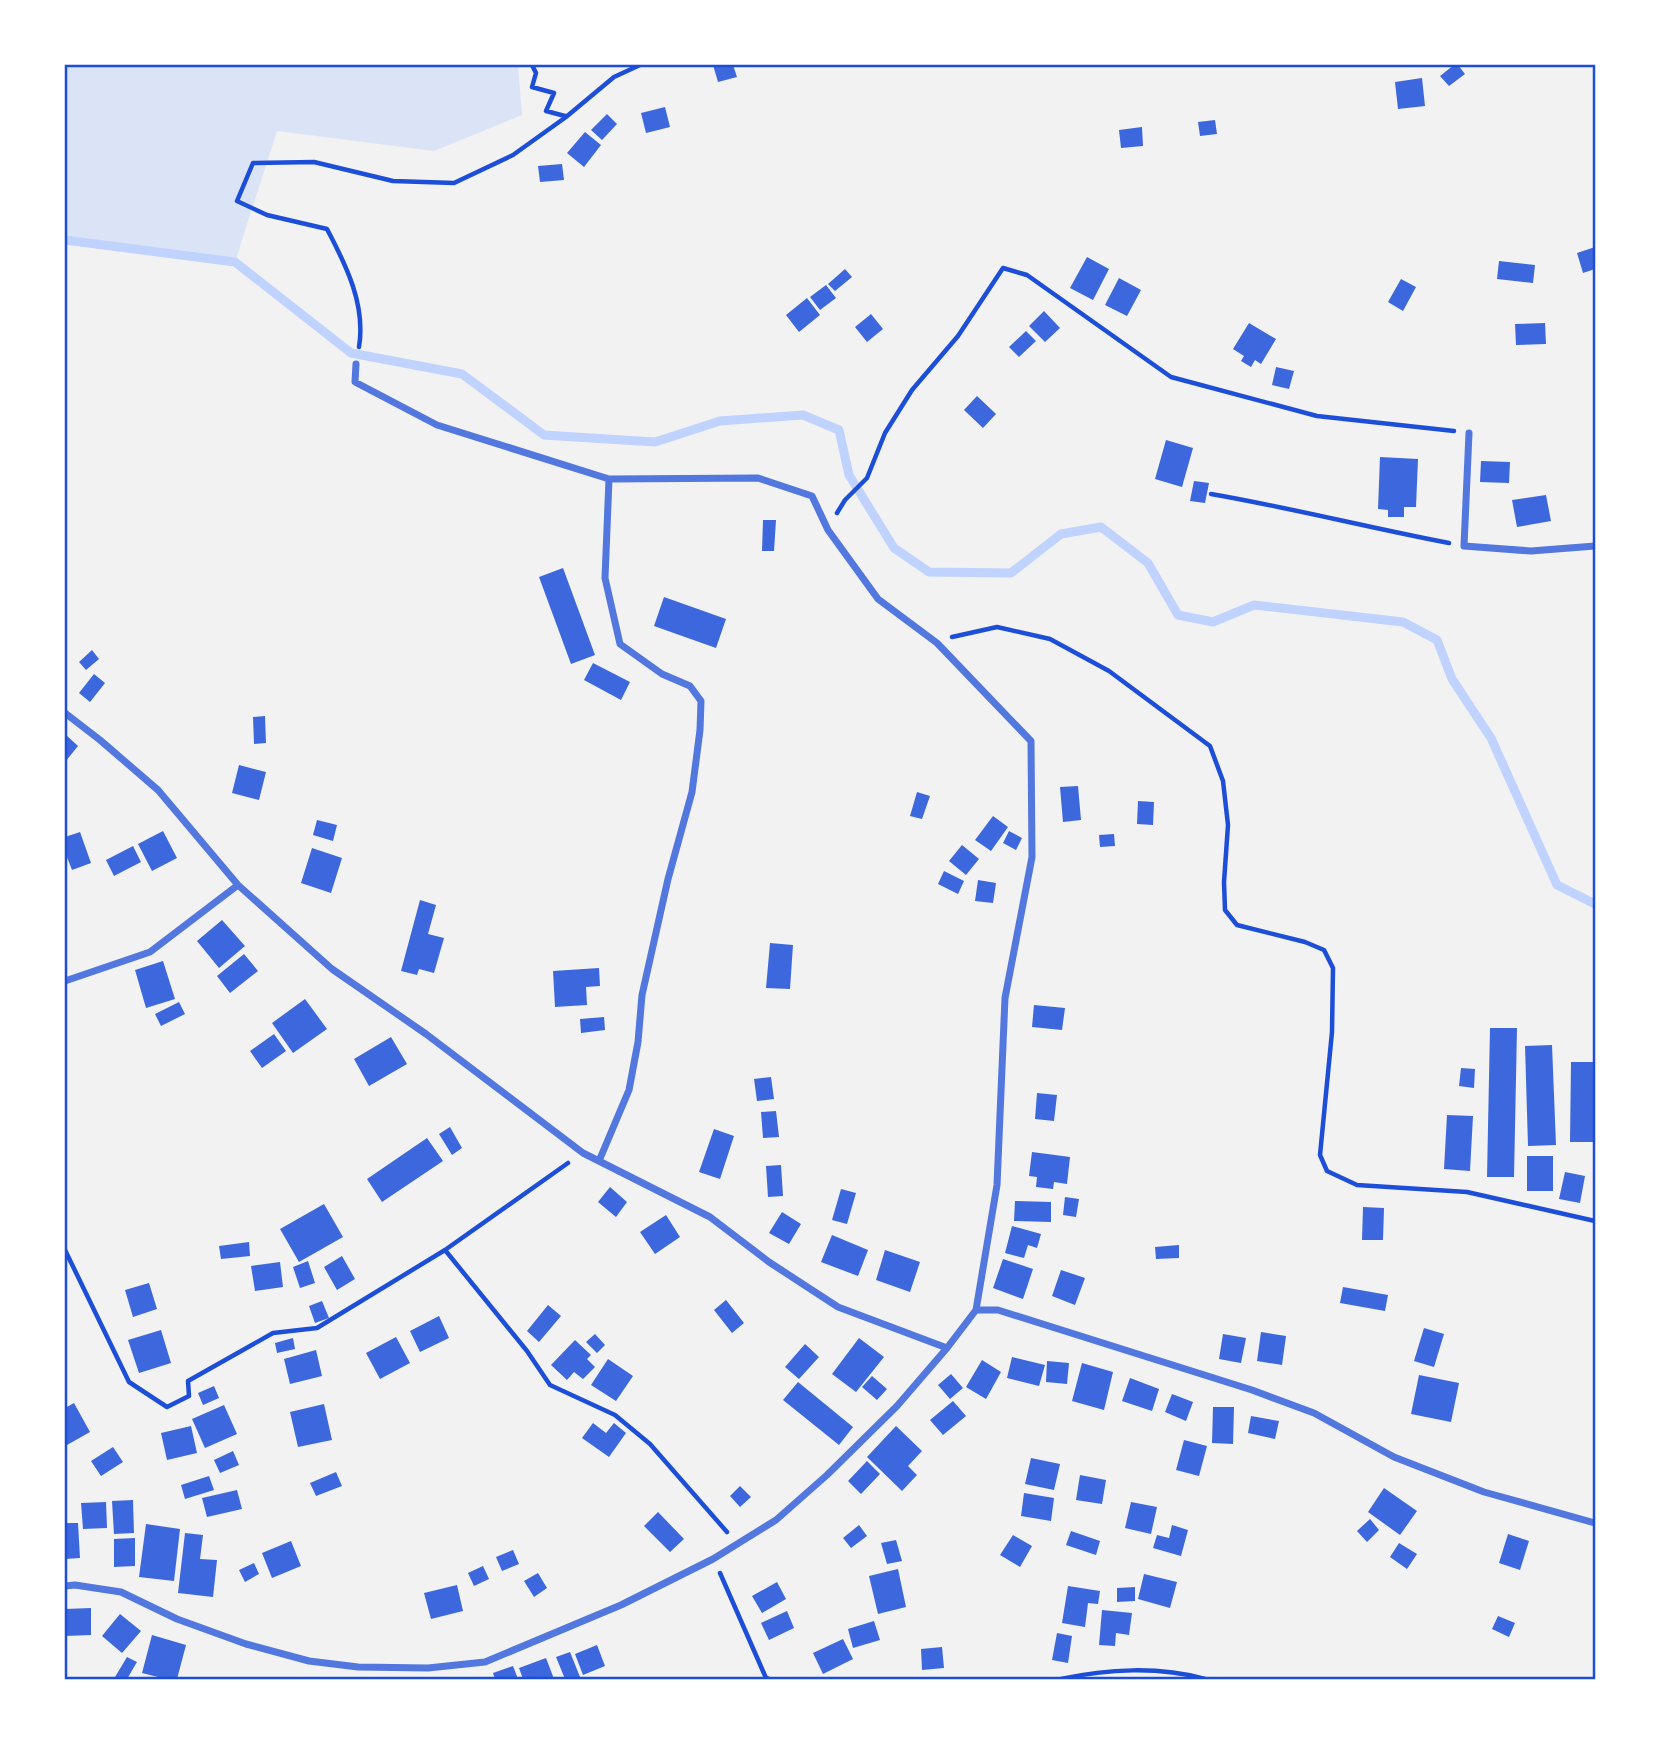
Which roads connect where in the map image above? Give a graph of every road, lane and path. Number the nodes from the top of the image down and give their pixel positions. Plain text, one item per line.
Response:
1 (533, 65) edge
2 (640, 65) edge
3 (566, 117) junction
4 (361, 338) dead end
5 (356, 364) dead end
6 (1469, 433) joint
7 (609, 479) junction
8 (1211, 494) dead end
9 (845, 500) dead end
10 (1464, 546) junction
11 (1595, 546) edge
12 (937, 643) junction
13 (65, 713) edge
14 (238, 885) junction
15 (65, 981) edge
16 (583, 1153) junction
17 (600, 1161) junction
18 (1595, 1221) edge
19 (65, 1250) edge
20 (445, 1250) junction
21 (976, 1310) junction
22 (947, 1348) junction
23 (1595, 1523) edge
24 (739, 1546) junction
25 (713, 1559) junction
26 (65, 1586) edge
27 (769, 1679) edge
28 (1061, 1679) edge
29 (1205, 1679) edge

1 - 3 path
2 - 3 path
3 - 4 path
5 - 7 street
6 - 9 path
6 - 10 street
7 - 12 street
7 - 17 street
8 - 10 path
10 - 11 street
12 - 18 path
12 - 21 street
13 - 14 street
14 - 15 street
14 - 16 street
16 - 17 street
16 - 20 path
17 - 22 street
19 - 20 path
20 - 24 path
21 - 22 street
21 - 23 street
22 - 24 street
24 - 25 street
25 - 26 street
25 - 27 path
28 - 29 path

